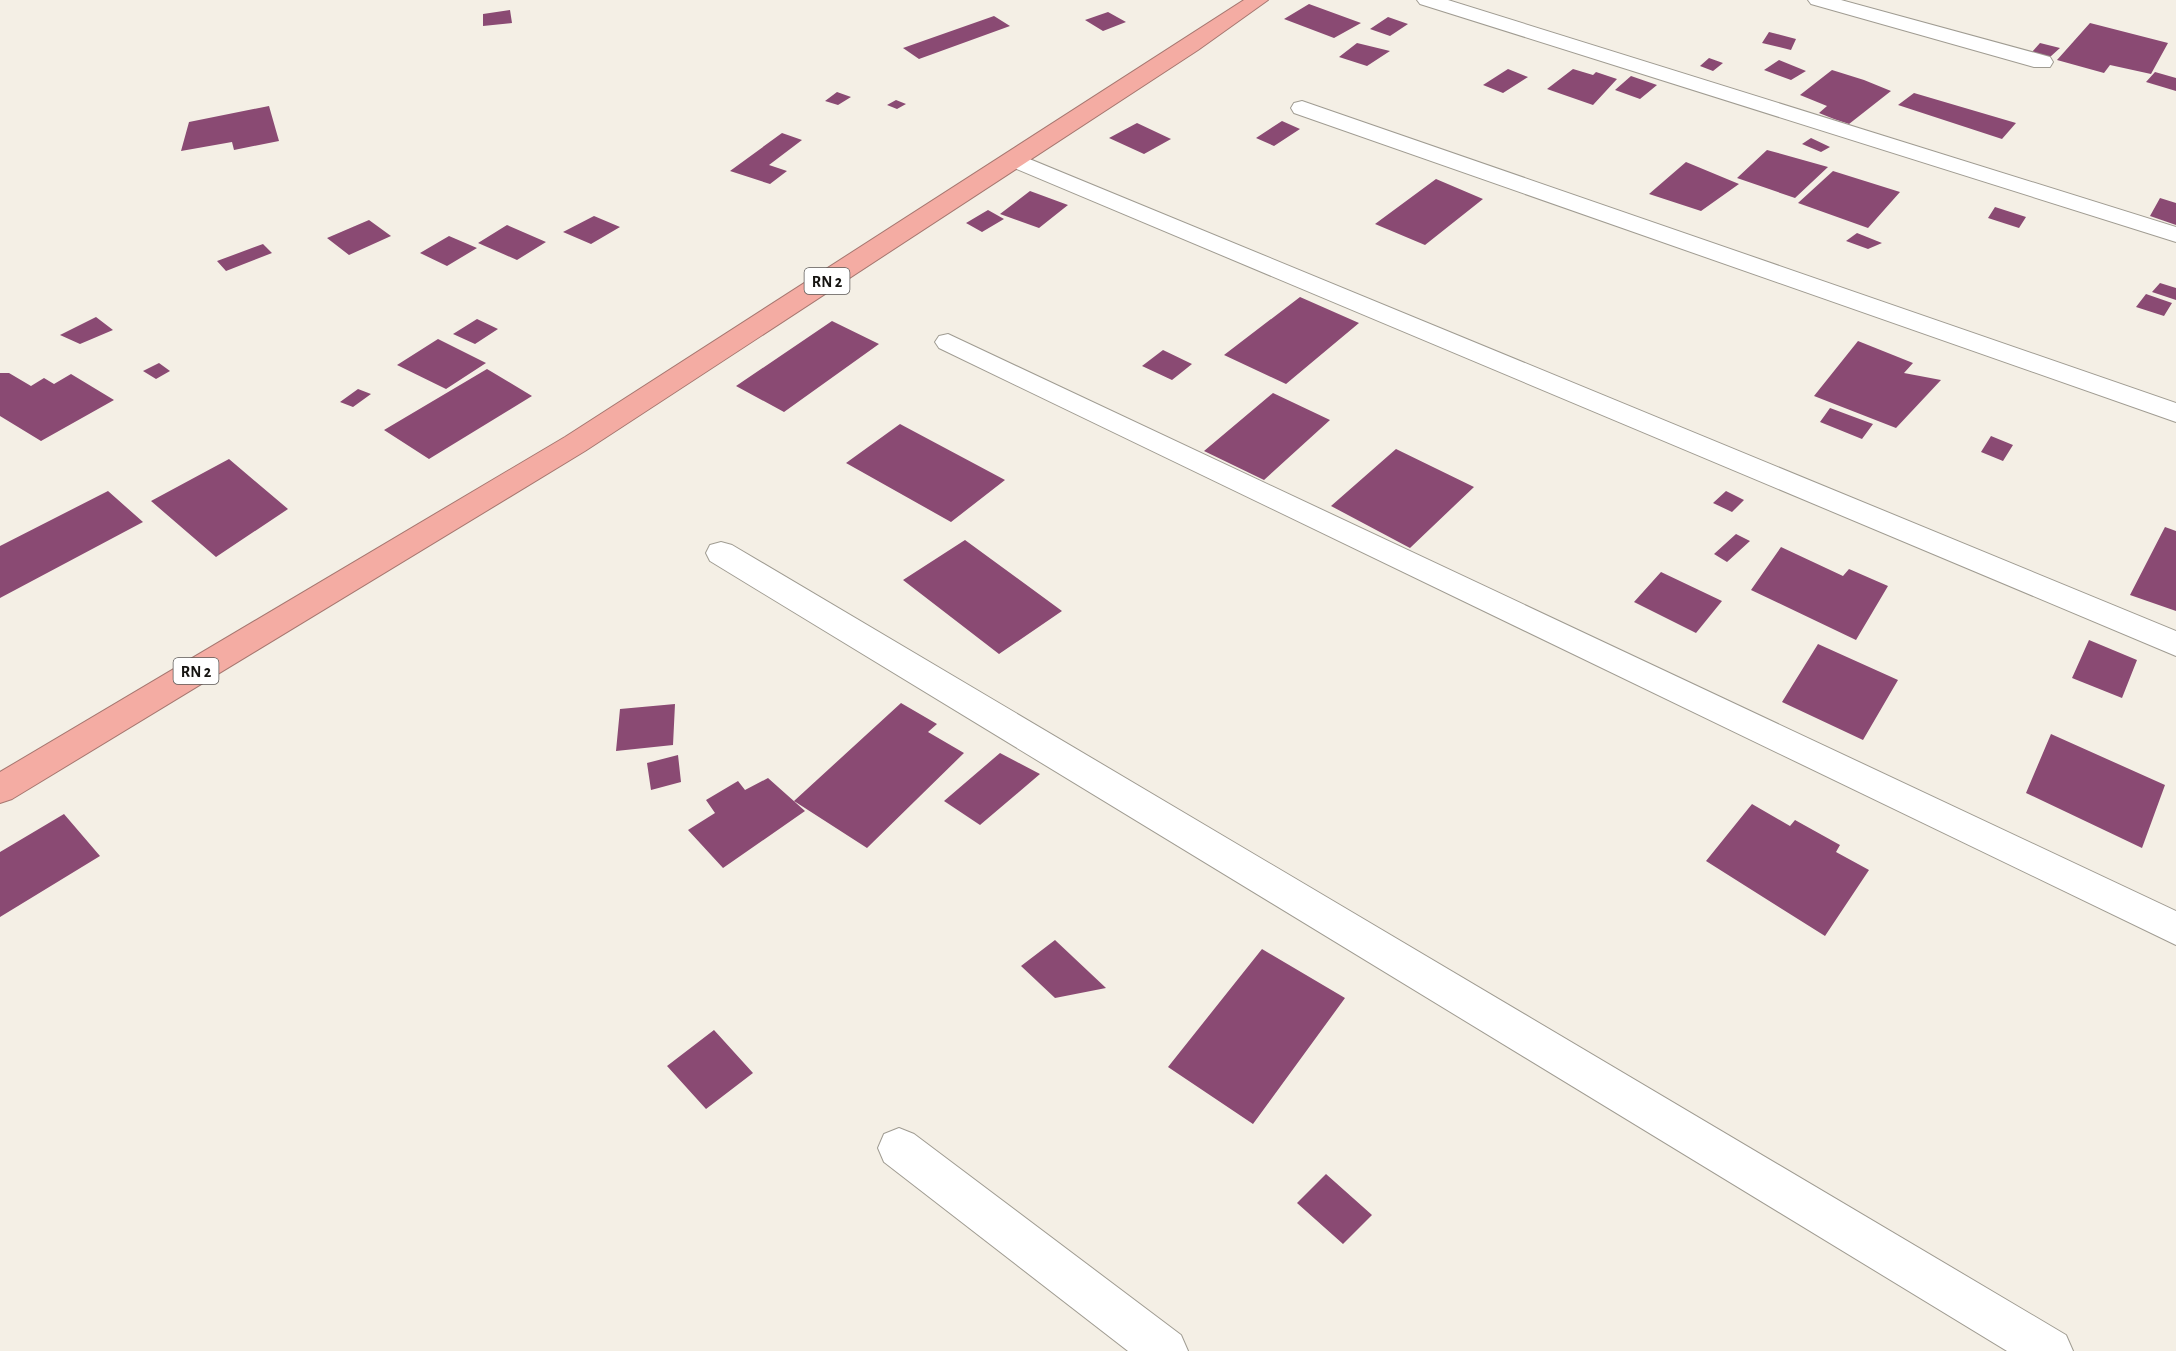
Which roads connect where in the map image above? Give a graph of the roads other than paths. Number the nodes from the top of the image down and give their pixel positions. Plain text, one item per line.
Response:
1 (1258, 0) edge
2 (1428, 0) edge
3 (1818, 0) edge
4 (2042, 62) dead end
5 (1302, 108) dead end
6 (1015, 160) junction
7 (2176, 236) edge
8 (948, 342) dead end
9 (2176, 413) edge
10 (721, 553) dead end
11 (2176, 644) edge
12 (0, 789) edge
13 (2176, 929) edge
14 (899, 1148) dead end
15 (1165, 1351) edge
16 (2050, 1351) edge

1 - 6 highway, RN 2
2 - 7 street
3 - 4 street
5 - 9 street
6 - 11 street
6 - 12 highway, RN 2
8 - 13 street
10 - 16 street
14 - 15 street

